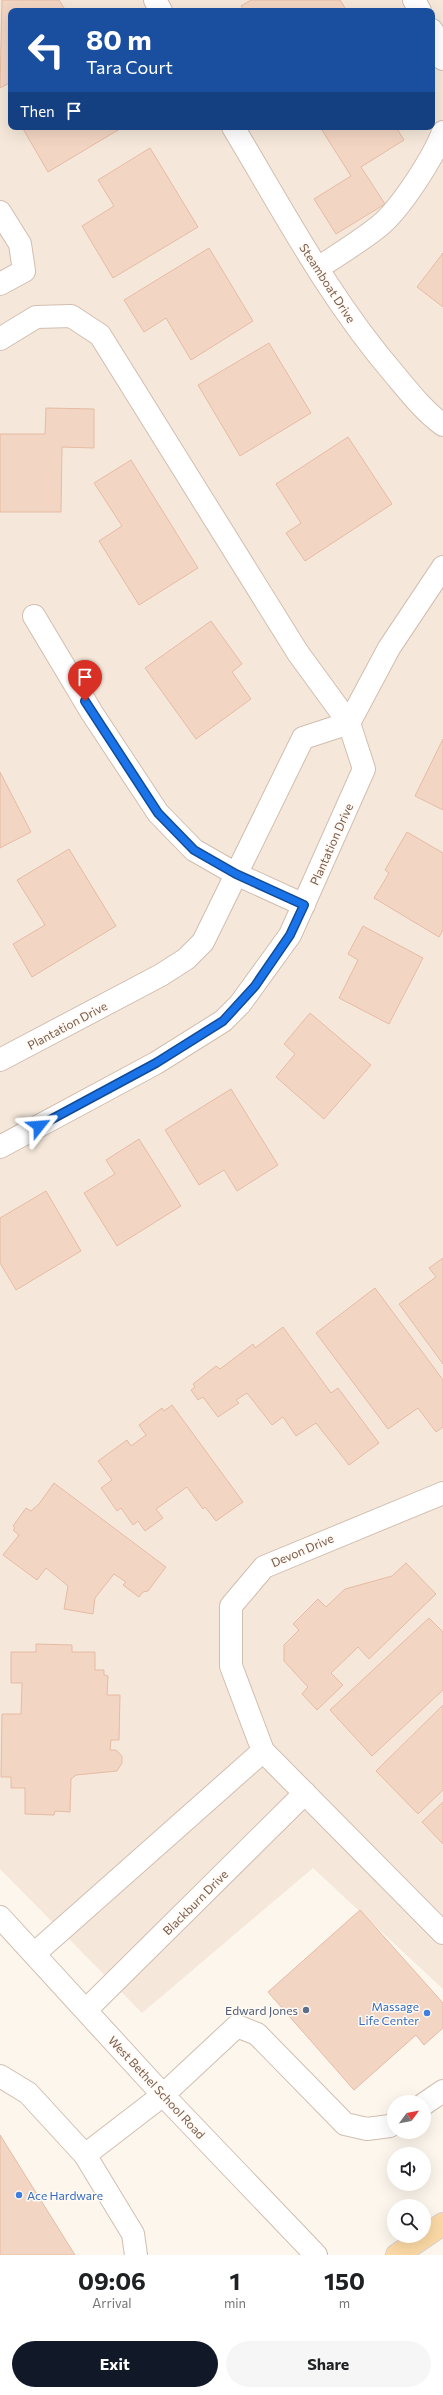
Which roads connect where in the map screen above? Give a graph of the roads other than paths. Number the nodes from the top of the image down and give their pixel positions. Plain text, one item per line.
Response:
1 (435, 38) edge
2 (443, 59) edge
3 (235, 130) edge
4 (443, 132) edge
5 (0, 212) edge
6 (318, 268) junction
7 (0, 284) edge
8 (0, 339) edge
9 (443, 425) edge
10 (443, 567) edge
11 (34, 616) dead end
12 (349, 723) junction
13 (236, 874) junction
14 (304, 905) junction
15 (0, 1060) edge
16 (0, 1147) edge
17 (443, 1493) edge
18 (263, 1751) junction
19 (304, 1793) junction
20 (4, 1930) edge
21 (443, 1933) edge
22 (34, 1954) junction
23 (86, 2010) junction
24 (0, 2076) edge
25 (443, 2091) edge
26 (163, 2095) junction
27 (431, 2099) edge
28 (387, 2126) edge
29 (85, 2155) junction
30 (443, 2224) edge
31 (136, 2255) edge
32 (316, 2255) edge
33 (398, 2255) edge

1 - 2 street
3 - 6 street, Steamboat Drive
4 - 6 street
5 - 7 street
6 - 9 street, Steamboat Drive
8 - 12 street
10 - 12 street
11 - 13 street
12 - 13 street, Plantation Drive
12 - 14 street, Plantation Drive
13 - 14 street
13 - 15 street, Plantation Drive
14 - 16 street, Plantation Drive
17 - 18 street, Devon Drive
18 - 19 street
18 - 22 street
19 - 21 street
19 - 23 street, Blackburn Drive
20 - 22 street, West Bethel School Road
22 - 23 street, West Bethel School Road
23 - 26 street, West Bethel School Road
24 - 29 street
25 - 27 street
26 - 28 street
26 - 29 street
26 - 32 street, West Bethel School Road
29 - 31 street
30 - 33 main road

